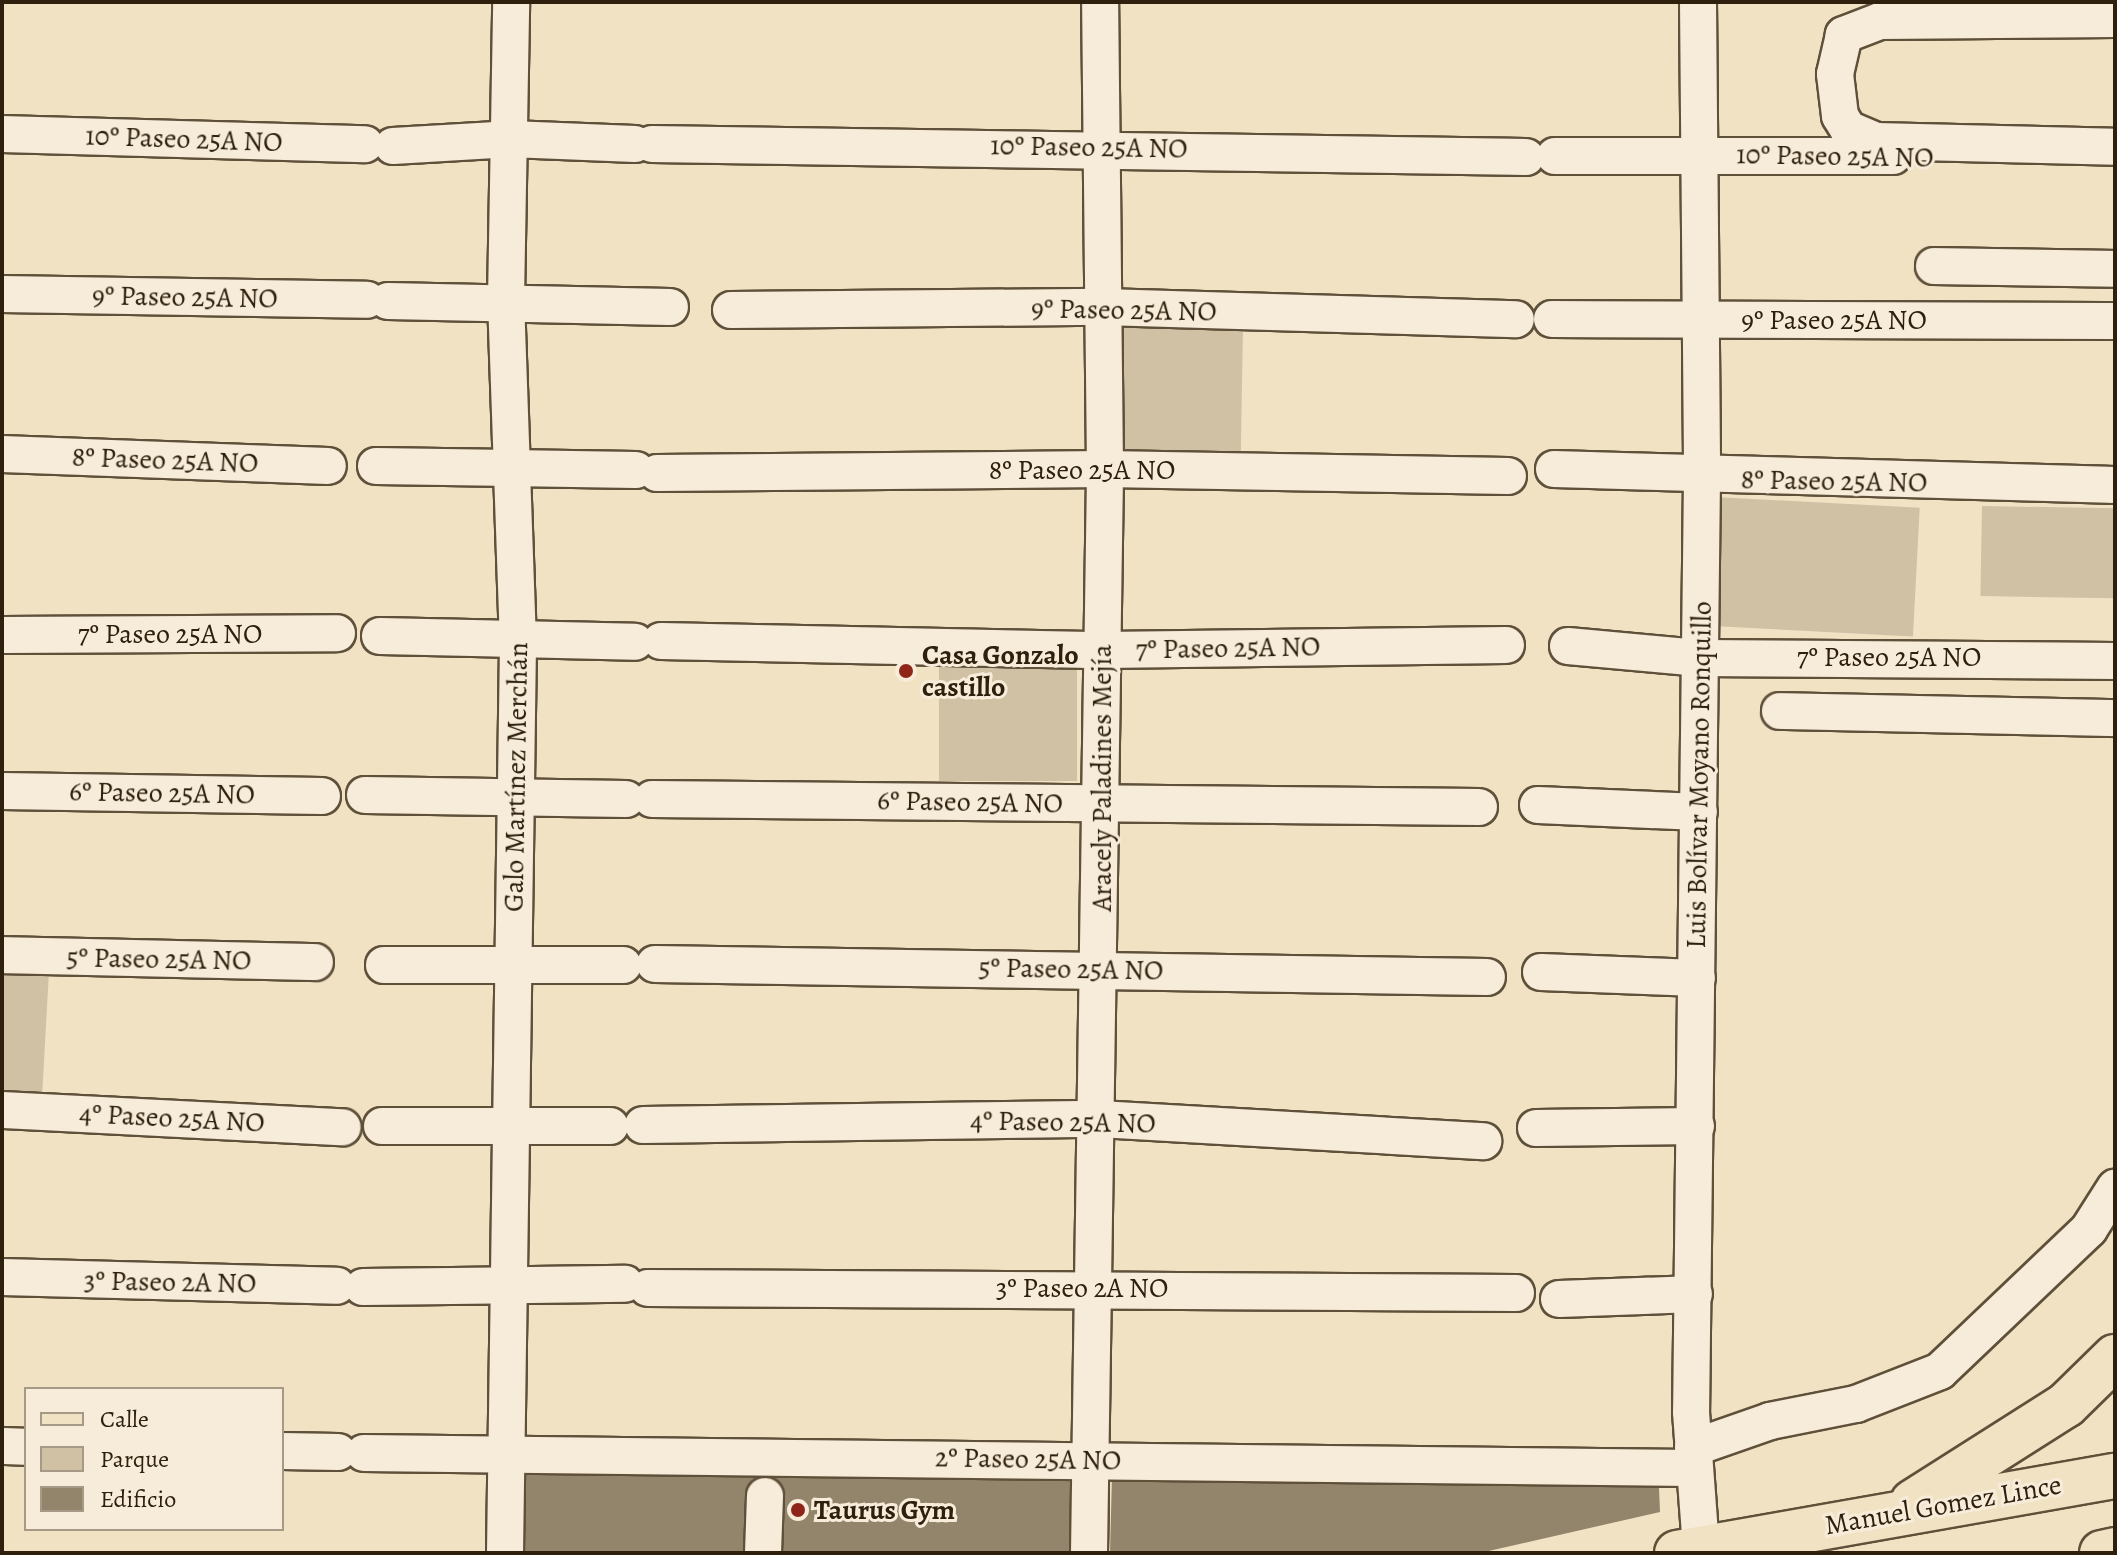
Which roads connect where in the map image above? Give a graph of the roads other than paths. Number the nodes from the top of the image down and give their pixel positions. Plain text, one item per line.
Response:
1 (511, 2) edge
2 (1100, 2) edge
3 (1698, 2) edge
4 (2115, 19) edge
5 (2, 134) edge
6 (510, 139) junction
7 (1100, 146) junction
8 (2115, 147) edge
9 (1696, 154) junction
10 (2115, 159) edge
11 (1934, 266) dead end
12 (2115, 269) edge
13 (2, 294) edge
14 (506, 300) junction
15 (670, 307) dead end
16 (1103, 307) junction
17 (731, 310) dead end
18 (1516, 319) dead end
19 (1552, 319) dead end
20 (1696, 320) junction
21 (2115, 321) edge
22 (2, 454) edge
23 (328, 466) dead end
24 (376, 466) dead end
25 (1105, 469) junction
26 (1554, 469) dead end
27 (516, 473) junction
28 (1508, 476) dead end
29 (1702, 478) junction
30 (2115, 485) edge
31 (337, 633) dead end
32 (2, 635) edge
33 (380, 636) dead end
34 (518, 643) junction
35 (1506, 645) dead end
36 (1568, 646) dead end
37 (1103, 650) junction
38 (1700, 658) junction
39 (2115, 661) edge
40 (1780, 711) dead end
41 (2115, 718) edge
42 (2, 791) edge
43 (365, 795) dead end
44 (322, 796) dead end
45 (516, 796) junction
46 (1102, 804) junction
47 (1538, 805) dead end
48 (1479, 807) dead end
49 (1699, 812) junction
50 (2, 955) edge
51 (515, 961) junction
52 (315, 962) dead end
53 (384, 965) dead end
54 (1101, 969) junction
55 (1541, 972) dead end
56 (1487, 977) dead end
57 (1697, 978) junction
58 (2, 1110) edge
59 (1099, 1119) junction
60 (508, 1124) junction
61 (382, 1126) dead end
62 (1696, 1126) junction
63 (343, 1127) dead end
64 (1536, 1128) dead end
65 (1483, 1141) dead end
66 (2115, 1188) edge
67 (2, 1277) edge
68 (511, 1282) junction
69 (1098, 1288) junction
70 (1516, 1293) dead end
71 (1694, 1294) junction
72 (1559, 1299) dead end
73 (2115, 1357) edge
74 (1691, 1412) junction
75 (1770, 1421) junction
76 (2, 1446) edge
77 (24, 1447) edge
78 (284, 1451) edge
79 (509, 1452) junction
80 (1693, 1458) junction
81 (1095, 1459) junction
82 (2115, 1476) edge
83 (765, 1496) dead end
84 (1900, 1511) junction
85 (1689, 1550) edge
86 (2115, 1550) edge
87 (505, 1553) edge
88 (763, 1553) edge
89 (1089, 1553) edge
90 (2102, 1553) edge

1 - 6 street, Galo Martínez Merchán
2 - 7 street, Aracely Paladines Mejía
3 - 9 street, Luis Bolívar Moyano Ronquillo
4 - 8 street
5 - 6 street, 10º Paseo 25A NO
6 - 7 street, 10º Paseo 25A NO
6 - 14 street, Galo Martínez Merchán
7 - 9 street, 10º Paseo 25A NO
7 - 16 street, Aracely Paladines Mejía
9 - 10 street, 10º Paseo 25A NO
9 - 20 street, Luis Bolívar Moyano Ronquillo
11 - 12 street
13 - 14 street, 9º Paseo 25A NO
14 - 15 street, 9º Paseo 25A NO
14 - 27 street, Galo Martínez Merchán
16 - 17 street, 9º Paseo 25A NO
16 - 18 street, 9º Paseo 25A NO
16 - 25 street, Aracely Paladines Mejía
19 - 20 street, 9º Paseo 25A NO
20 - 21 street, 9º Paseo 25A NO
20 - 29 street, Luis Bolívar Moyano Ronquillo
22 - 23 street, 8º Paseo 25A NO
24 - 27 street, 8º Paseo 25A NO
25 - 27 street, 8º Paseo 25A NO
25 - 28 street, 8º Paseo 25A NO
25 - 37 street, Aracely Paladines Mejía
26 - 29 street, 8º Paseo 25A NO
27 - 34 street, Galo Martínez Merchán
29 - 30 street, 8º Paseo 25A NO
29 - 38 street, Luis Bolívar Moyano Ronquillo
31 - 32 street, 7º Paseo 25A NO
33 - 34 street, 7º Paseo 25A NO
34 - 37 street, 7º Paseo 25A NO
34 - 45 street, Galo Martínez Merchán
35 - 37 street, 7º Paseo 25A NO
36 - 38 street, 7º Paseo 25A NO
37 - 46 street, Aracely Paladines Mejía
38 - 39 street, 7º Paseo 25A NO
38 - 49 street, Luis Bolívar Moyano Ronquillo
40 - 41 street
42 - 44 street, 6º Paseo 25A NO
43 - 45 street, 6º Paseo 25A NO
45 - 46 street, 6º Paseo 25A NO
45 - 51 street, Galo Martínez Merchán
46 - 48 street, 6º Paseo 25A NO
46 - 54 street, Aracely Paladines Mejía
47 - 49 street
49 - 57 street, Luis Bolívar Moyano Ronquillo
50 - 52 street, 5º Paseo 25A NO
51 - 53 street, 5º Paseo 25A NO
51 - 54 street, 5º Paseo 25A NO
51 - 60 street, Galo Martínez Merchán
54 - 56 street, 5º Paseo 25A NO
54 - 59 street, Aracely Paladines Mejía
55 - 57 street
57 - 62 street, Luis Bolívar Moyano Ronquillo
58 - 63 street, 4º Paseo 25A NO
59 - 60 street, 4º Paseo 25A NO
59 - 65 street, 4º Paseo 25A NO
59 - 69 street, Aracely Paladines Mejía
60 - 61 street, 4º Paseo 25A NO
60 - 68 street, Galo Martínez Merchán
62 - 64 street
62 - 71 street, Luis Bolívar Moyano Ronquillo
66 - 75 street
67 - 68 street, 3º Paseo 2A NO
68 - 69 street, 3º Paseo 2A NO
68 - 79 street, Galo Martínez Merchán
69 - 70 street, 3º Paseo 2A NO
69 - 81 street, Aracely Paladines Mejía
71 - 72 street
71 - 74 street, Luis Bolívar Moyano Ronquillo
73 - 84 main road
74 - 75 street
74 - 80 street, Luis Bolívar Moyano Ronquillo
75 - 80 street
76 - 77 street
78 - 79 street, 2º Paseo 25A NO
79 - 81 street, 2º Paseo 25A NO
79 - 87 street, Galo Martínez Merchán
80 - 81 street, 2º Paseo 25A NO
80 - 85 street, Luis Bolívar Moyano Ronquillo
81 - 89 street, Aracely Paladines Mejía
82 - 84 main road, Manuel Gomez Lince
83 - 88 street
84 - 85 main road, Manuel Gomez Lince
86 - 90 main road

